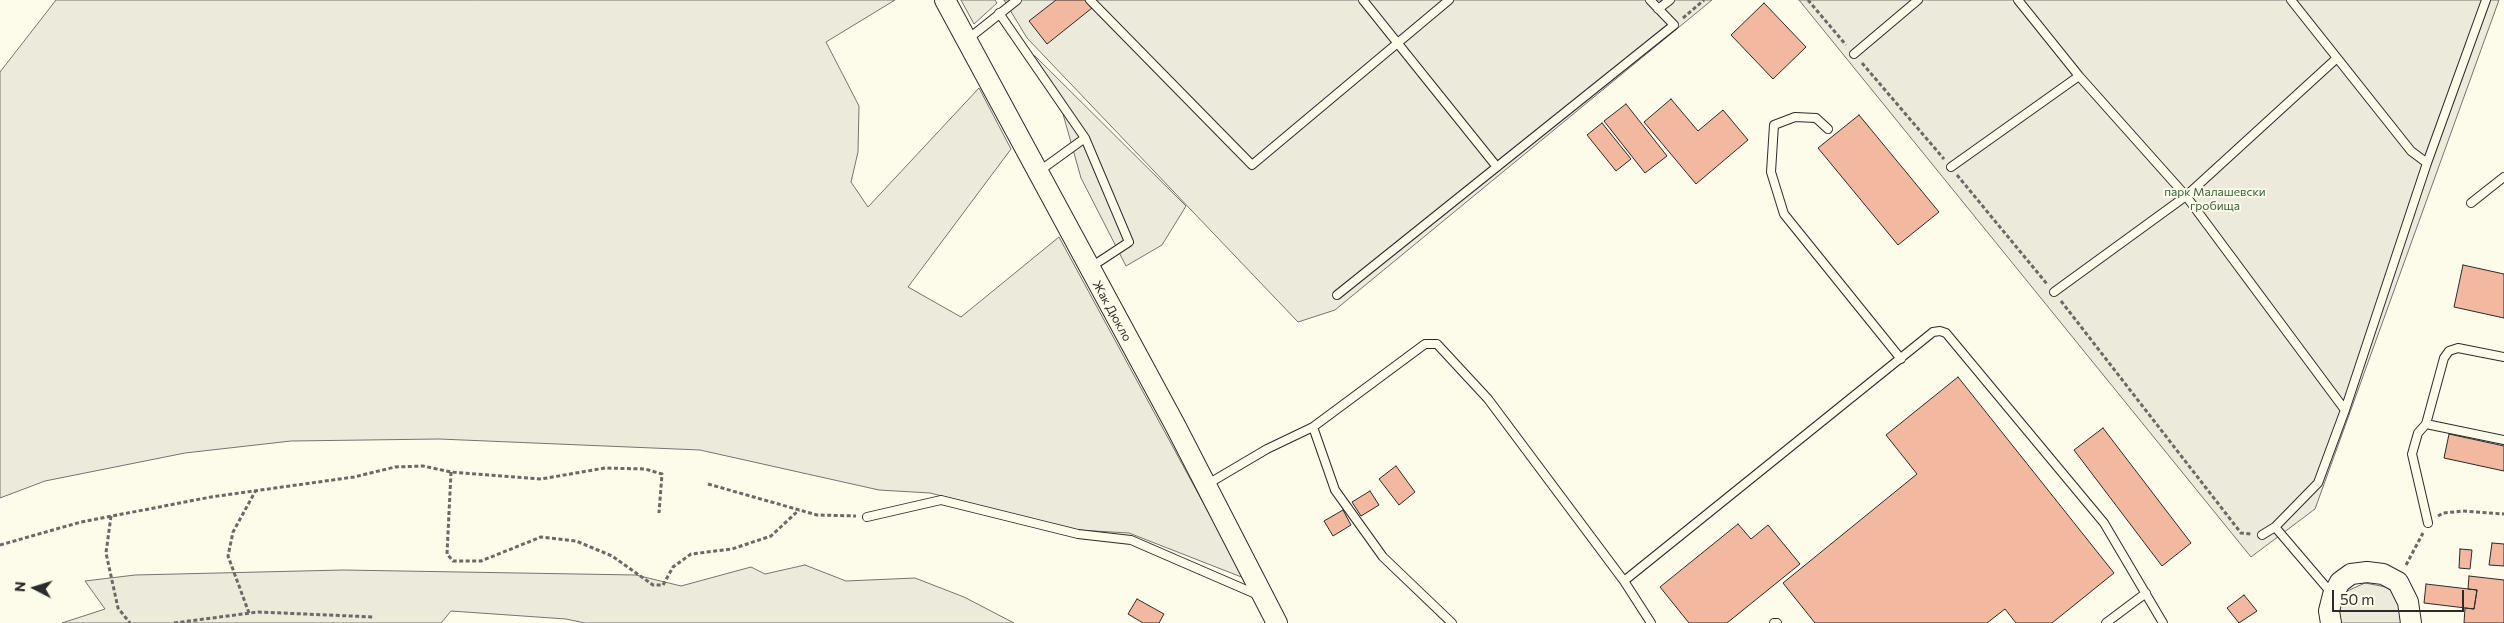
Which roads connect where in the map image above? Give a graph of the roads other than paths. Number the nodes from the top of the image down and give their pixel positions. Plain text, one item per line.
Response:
1 (944, 0) edge
2 (1017, 0) edge
3 (1090, 0) edge
4 (1363, 0) edge
5 (1449, 0) edge
6 (1650, 0) edge
7 (1670, 0) edge
8 (1918, 0) edge
9 (2018, 0) edge
10 (2291, 0) edge
11 (2486, 0) edge
12 (1658, 10) junction
13 (999, 13) junction
14 (966, 40) junction
15 (1398, 44) junction
16 (1854, 54) road end
17 (2337, 58) junction
18 (2079, 76) junction
19 (1828, 129) dead end
20 (1085, 138) junction
21 (2427, 163) junction
22 (1497, 167) junction
23 (1951, 167) road end
24 (1037, 172) junction
25 (2504, 177) edge
26 (2186, 196) junction
27 (2471, 203) dead end
28 (1089, 268) junction
29 (2054, 292) road end
30 (1338, 295) dead end
31 (2504, 357) edge
32 (1901, 359) junction
33 (2345, 410) junction
34 (2426, 424) junction
35 (1313, 427) junction
36 (2504, 440) edge
37 (1206, 485) junction
38 (867, 517) road end
39 (2428, 523) road end
40 (2275, 527) junction
41 (2262, 535) road end
42 (1624, 581) junction
43 (2146, 593) junction
44 (2333, 595) junction
45 (1264, 598) junction
46 (1278, 623) edge
47 (1452, 623) edge
48 (1651, 623) edge
49 (2106, 623) edge
50 (2163, 623) edge
51 (2331, 623) edge
52 (2411, 623) edge

1 - 14 street, Жак Дюкло
2 - 13 lane
3 - 15 lane
4 - 15 lane
5 - 15 lane
6 - 12 lane
7 - 12 lane
8 - 16 lane
9 - 18 lane
10 - 17 lane
11 - 21 lane
12 - 22 lane
13 - 14 lane
13 - 20 lane
14 - 24 street, Жак Дюкло
15 - 22 lane
17 - 21 lane
17 - 26 lane
18 - 23 lane
18 - 26 lane
19 - 32 lane
20 - 24 lane
20 - 28 lane
21 - 33 lane
22 - 30 lane
24 - 28 street, Жак Дюкло
25 - 27 lane
26 - 29 lane
26 - 33 lane
28 - 37 street, Жак Дюкло
31 - 34 lane
32 - 42 lane
32 - 43 lane
33 - 40 lane
34 - 36 lane
34 - 39 lane
35 - 37 lane
35 - 42 lane
35 - 47 lane
37 - 45 street, Жак Дюкло
38 - 45 lane
40 - 41 lane
40 - 44 lane
42 - 48 lane
43 - 49 lane
43 - 50 lane
44 - 51 street
44 - 52 street
45 - 46 street, Жак Дюкло

